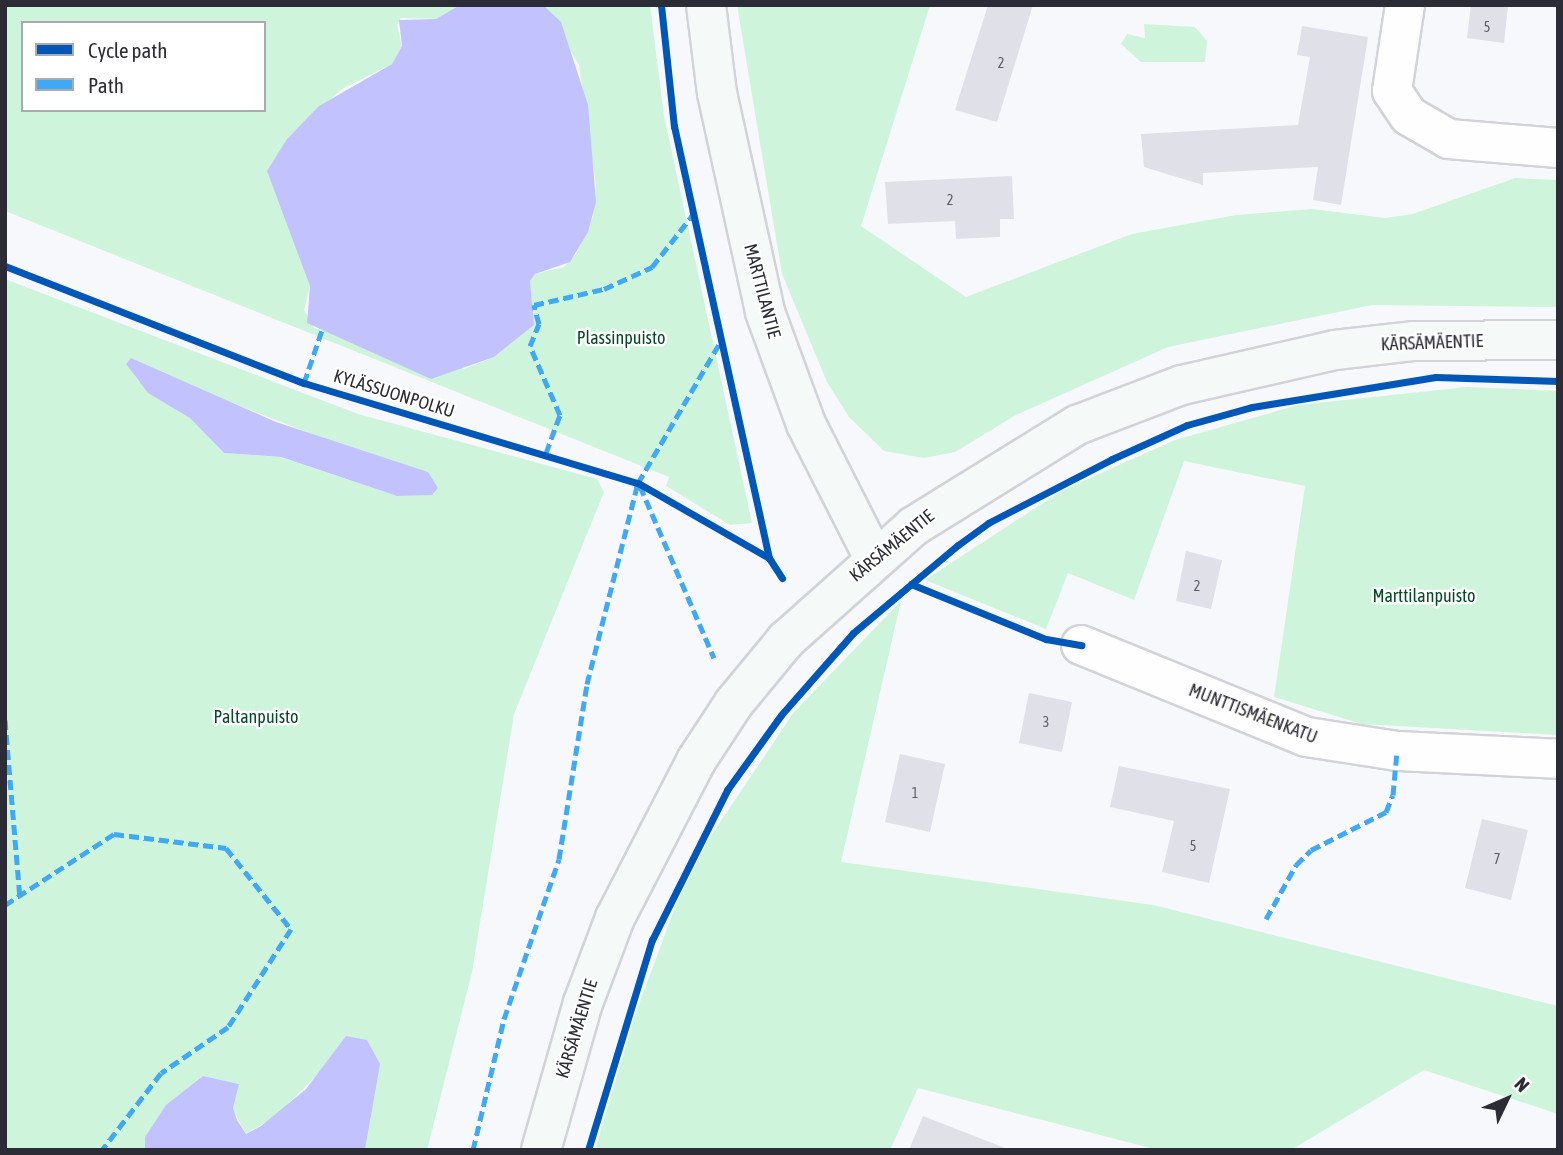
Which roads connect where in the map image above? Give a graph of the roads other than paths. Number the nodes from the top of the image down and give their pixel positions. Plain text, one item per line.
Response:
1 (706, 5) edge
2 (1405, 5) edge
3 (1558, 148) edge
4 (1558, 341) edge
5 (874, 558) junction
6 (1081, 645) dead end
7 (1558, 759) edge
8 (541, 1150) edge

1 - 5 street, MARTTILANTIE
2 - 3 street
4 - 5 street, KÄRSÄMÄENTIE
5 - 8 street, KÄRSÄMÄENTIE
6 - 7 street, MUNTTISMÄENKATU

